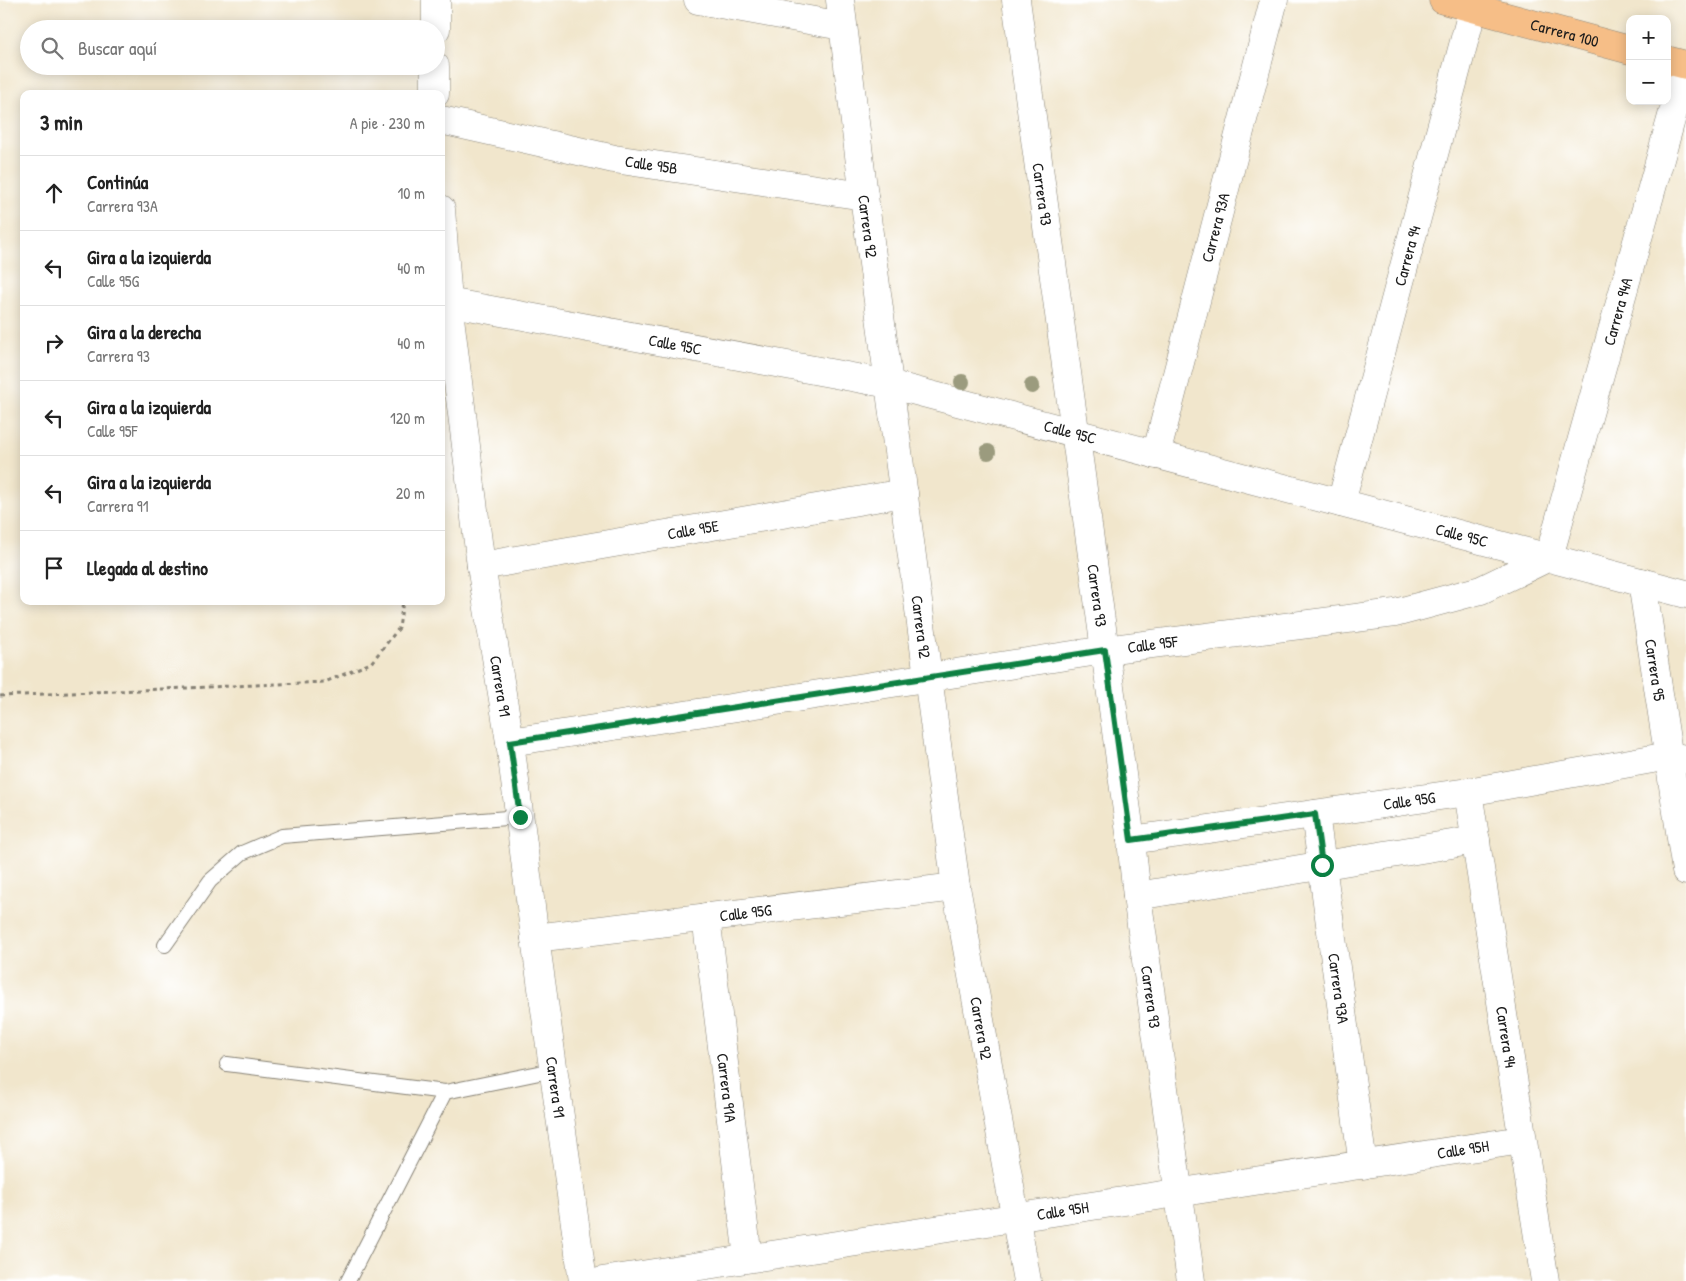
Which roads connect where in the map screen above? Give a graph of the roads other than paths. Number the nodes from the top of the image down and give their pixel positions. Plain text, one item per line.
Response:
1 (436, 0) edge
2 (698, 0) edge
3 (1016, 0) edge
4 (1274, 0) edge
5 (1443, 0) edge
6 (1473, 8) junction
7 (841, 13) edge
8 (436, 20) edge
9 (1626, 49) edge
10 (1671, 61) edge
11 (1686, 66) edge
12 (435, 75) edge
13 (435, 90) edge
14 (445, 121) edge
15 (864, 196) junction
16 (445, 262) edge
17 (448, 302) junction
18 (889, 384) junction
19 (1076, 434) junction
20 (1156, 455) junction
21 (904, 493) junction
22 (1342, 503) junction
23 (1549, 558) junction
24 (481, 566) junction
25 (1642, 582) junction
26 (1686, 594) edge
27 (1105, 650) junction
28 (929, 676) junction
29 (510, 742) junction
30 (1680, 754) edge
31 (1468, 792) junction
32 (1315, 814) junction
33 (520, 817) junction
34 (1131, 840) junction
35 (1476, 840) junction
36 (1322, 865) junction
37 (1686, 871) edge
38 (956, 887) junction
39 (1137, 896) junction
40 (706, 917) junction
41 (535, 938) junction
42 (165, 945) dead end
43 (227, 1064) dead end
44 (554, 1070) junction
45 (445, 1092) junction
46 (1522, 1140) junction
47 (1363, 1164) junction
48 (1179, 1192) junction
49 (1017, 1218) junction
50 (748, 1258) junction
51 (348, 1281) edge
52 (582, 1281) edge
53 (602, 1281) edge
54 (1027, 1281) edge
55 (1191, 1281) edge
56 (1545, 1281) edge

1 - 8 street
2 - 7 street
3 - 19 street, Carrera 93
4 - 20 street, Carrera 93A
5 - 6 highway, Carrera 100
6 - 9 highway, Carrera 100
6 - 22 street, Carrera 94
7 - 15 street, Carrera 92
10 - 11 highway
11 - 23 street, Carrera 94A
12 - 13 street
14 - 15 street, Calle 95B
15 - 18 street, Carrera 92
16 - 17 street, Carrera 91
17 - 18 street, Calle 95C
17 - 24 street, Carrera 91
18 - 19 street, Calle 95C
18 - 21 street, Carrera 92
19 - 20 street, Calle 95C
19 - 27 street, Carrera 93
20 - 22 street, Calle 95C
21 - 24 street, Calle 95E
21 - 28 street, Carrera 92
22 - 23 street, Calle 95C
23 - 25 street, Calle 95C
23 - 27 street, Calle 95F
24 - 29 street, Carrera 91
25 - 26 street, Calle 95C
25 - 30 street, Carrera 95
27 - 28 street, Calle 95F
27 - 34 street, Carrera 93
28 - 29 street, Calle 95F
28 - 38 street, Carrera 92
29 - 33 street, Carrera 91
30 - 31 street, Calle 95G
30 - 37 street, Carrera 95
31 - 32 street, Calle 95G
31 - 35 street, Carrera 94
32 - 34 street, Calle 95G
32 - 36 street, Carrera 93A
33 - 41 street, Carrera 91
33 - 42 lane
34 - 39 street, Carrera 93
35 - 36 street
35 - 46 street, Carrera 94
36 - 39 street
36 - 47 street, Carrera 93A
38 - 40 street, Calle 95G
38 - 49 street, Carrera 92
39 - 48 street, Carrera 93
40 - 41 street, Calle 95G
40 - 50 street, Carrera 91A
41 - 44 street, Carrera 91
43 - 45 lane
44 - 45 lane
44 - 52 street, Carrera 91
45 - 51 lane
46 - 47 street, Calle 95H
46 - 56 street, Carrera 94
47 - 48 street, Calle 95H
48 - 49 street, Calle 95H
48 - 55 street, Carrera 93
49 - 50 street, Calle 95H
49 - 54 street, Carrera 92
50 - 53 street, Calle 95H

